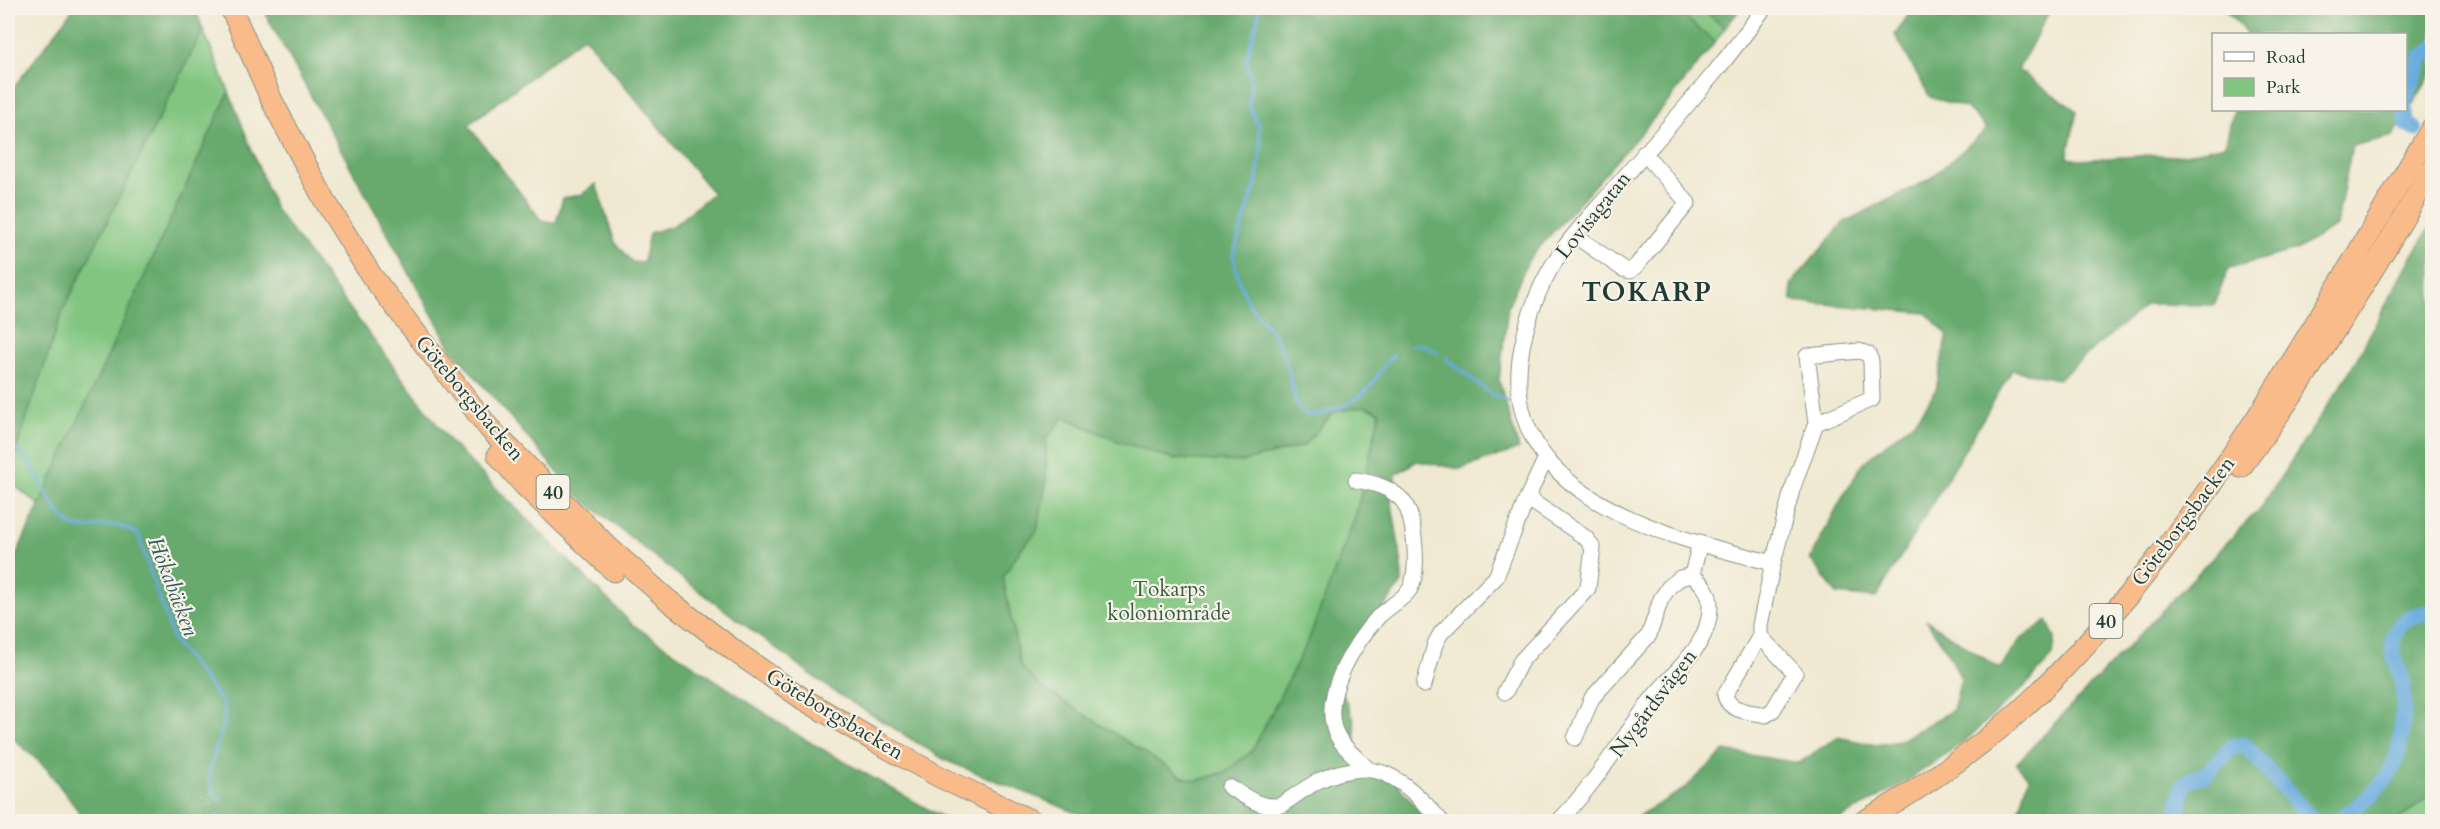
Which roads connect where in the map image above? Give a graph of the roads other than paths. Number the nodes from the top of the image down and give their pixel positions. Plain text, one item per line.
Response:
1 (217, 8) edge
2 (231, 8) edge
3 (1764, 8) edge
4 (2433, 128) edge
5 (1644, 153) junction
6 (2433, 170) edge
7 (1574, 235) junction
8 (1816, 423) junction
9 (1546, 458) junction
10 (1356, 480) dead end
11 (1527, 498) junction
12 (1700, 542) junction
13 (1773, 563) junction
14 (1692, 575) junction
15 (1760, 636) junction
16 (1424, 684) dead end
17 (1506, 692) dead end
18 (1575, 738) dead end
19 (1369, 770) junction
20 (1229, 787) dead end
21 (1003, 822) edge
22 (1034, 822) edge
23 (1442, 822) edge
24 (1558, 822) edge
25 (1863, 822) edge
26 (1887, 822) edge

1 - 21 highway, Göteborgsbacken / 40
2 - 22 highway, Göteborgsbacken / 40
3 - 5 street, Lovisagatan
4 - 25 highway, Göteborgsbacken / 40
5 - 7 street, Lovisagatan
5 - 7 street
6 - 26 highway, Göteborgsbacken / 40
7 - 9 street, Lovisagatan
8 - 8 street
8 - 13 street
9 - 11 street
9 - 12 street, Lovisagatan
10 - 19 street
11 - 16 street
11 - 17 street
12 - 13 street, Lovisagatan
12 - 14 street
13 - 15 street
14 - 18 street, Nygårdsvägen
14 - 24 street, Nygårdsvägen
15 - 15 street
19 - 20 street
19 - 23 street

